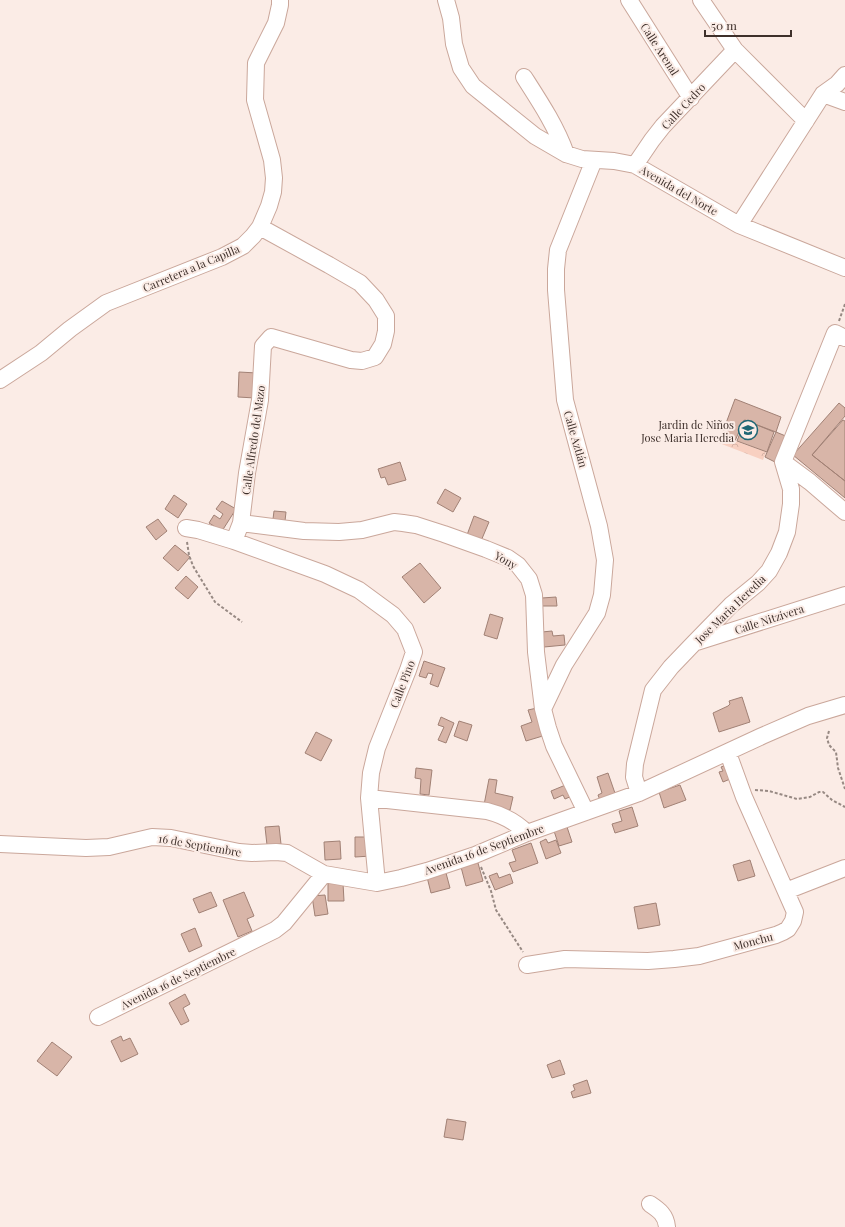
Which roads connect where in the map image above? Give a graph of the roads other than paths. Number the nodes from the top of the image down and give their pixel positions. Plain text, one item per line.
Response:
1 (280, 0) edge
2 (446, 0) edge
3 (629, 0) edge
4 (702, 0) edge
5 (735, 50) junction
6 (845, 75) edge
7 (524, 77) dead end
8 (823, 94) junction
9 (691, 98) junction
10 (845, 102) edge
11 (806, 121) junction
12 (566, 154) junction
13 (594, 160) junction
14 (635, 165) junction
15 (739, 225) junction
16 (260, 227) junction
17 (845, 268) edge
18 (840, 335) edge
19 (0, 380) edge
20 (783, 462) junction
21 (845, 512) edge
22 (241, 523) junction
23 (186, 528) road end
24 (234, 541) junction
25 (845, 595) edge
26 (694, 643) junction
27 (845, 705) edge
28 (543, 709) junction
29 (728, 753) junction
30 (639, 793) junction
31 (369, 798) junction
32 (586, 812) junction
33 (527, 833) junction
34 (0, 844) edge
35 (845, 868) edge
36 (324, 874) junction
37 (376, 882) junction
38 (786, 891) junction
39 (527, 965) road end
40 (98, 1017) dead end
41 (650, 1204) dead end
42 (667, 1227) edge

1 - 16 street, Carretera a la Capilla
2 - 12 street, Avenida del Norte
3 - 9 street, Calle Arenal
4 - 5 street
5 - 9 street, Calle Cedro
5 - 11 street
6 - 8 street
7 - 12 street
8 - 10 street
8 - 11 street
9 - 14 street, Calle Cedro
11 - 15 street
12 - 13 street, Avenida del Norte
13 - 14 street, Avenida del Norte
13 - 28 street, Calle Aztlán
14 - 15 street, Avenida del Norte
15 - 17 street, Avenida del Norte
16 - 19 street, Carretera a la Capilla
16 - 22 street, Calle Alfredo del Mazo
18 - 20 street
20 - 21 street
20 - 26 street, Jose Maria Heredia
22 - 24 street, Calle Alfredo del Mazo
22 - 28 street, Yony
23 - 24 street, Calle Pino
24 - 31 street, Calle Pino
25 - 26 street, Calle Nitzivera
26 - 30 street, Jose Maria Heredia
27 - 29 street, Avenida 16 de Septiembre
28 - 32 street, Yony
29 - 30 street, Avenida 16 de Septiembre
29 - 38 street, Monchu
30 - 32 street, Avenida 16 de Septiembre
31 - 33 street
31 - 37 street, Calle Pino
32 - 33 street, Avenida 16 de Septiembre
33 - 37 street, Avenida 16 de Septiembre
34 - 36 street, 16 de Septiembre
35 - 38 street
36 - 37 street, Avenida 16 de Septiembre
36 - 40 street, Avenida 16 de Septiembre
38 - 39 street, Monchu
41 - 42 street

